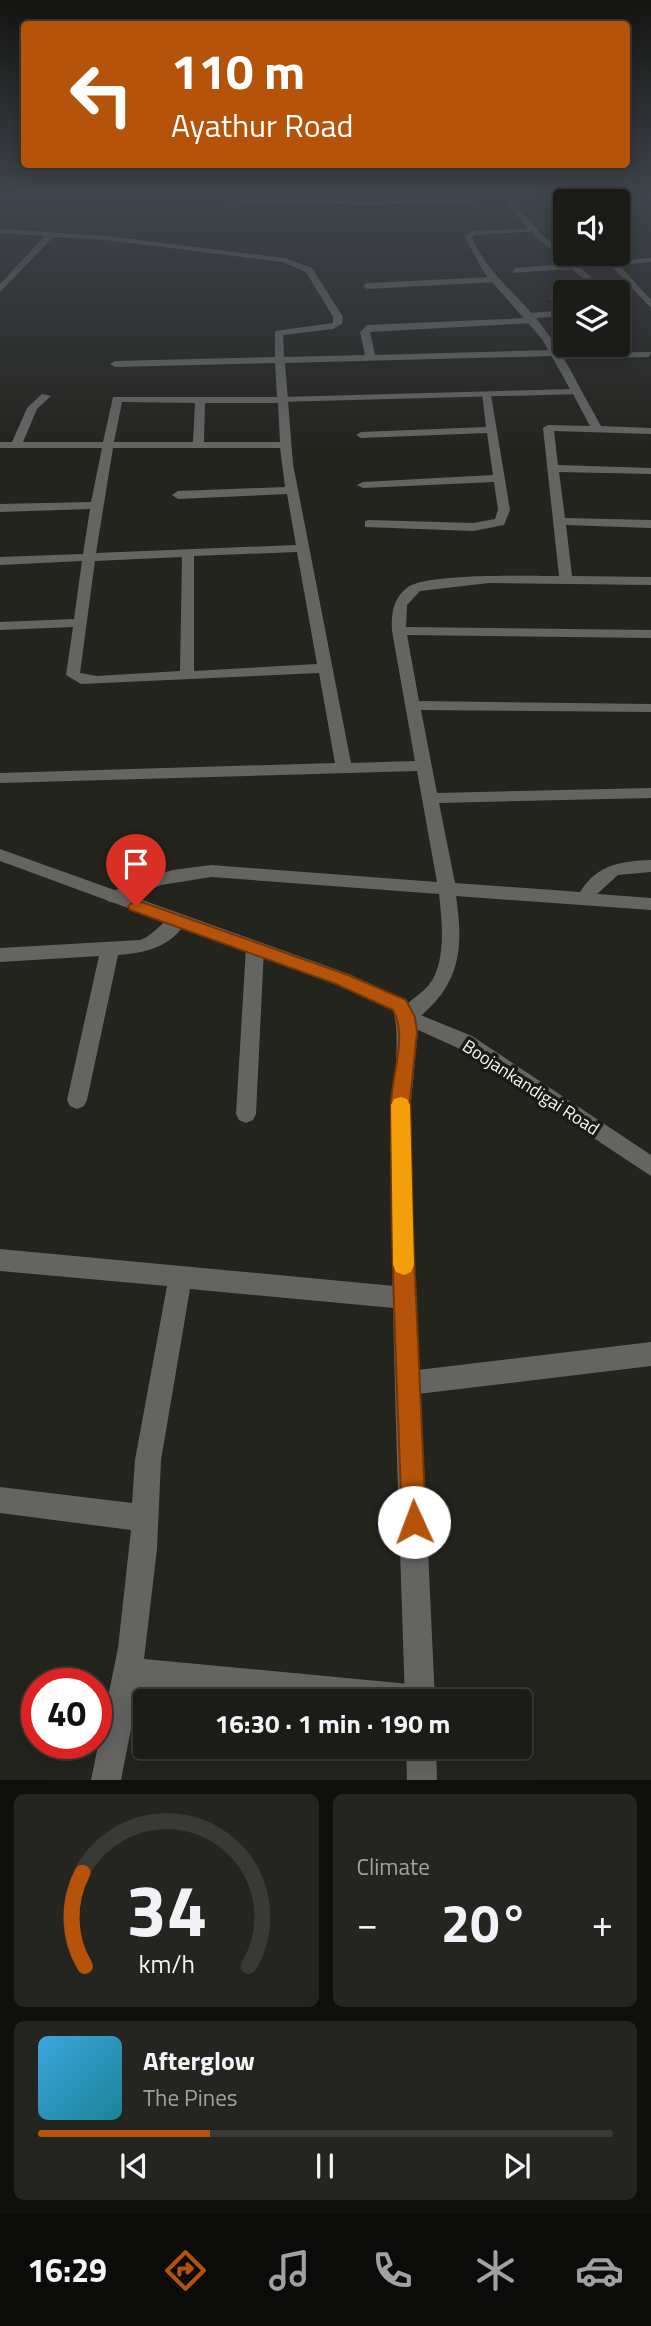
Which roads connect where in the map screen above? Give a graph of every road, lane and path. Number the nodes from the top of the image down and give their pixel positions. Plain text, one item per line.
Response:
1 (316, 279) edge
2 (628, 279) edge
3 (493, 280) joint
4 (367, 286) dead end
5 (651, 304) edge
6 (553, 315) edge
7 (531, 318) junction
8 (553, 351) edge
9 (630, 354) edge
10 (649, 354) dead end
11 (553, 355) edge
12 (557, 357) edge
13 (371, 359) junction
14 (280, 361) junction
15 (115, 364) dead end
16 (577, 392) junction
17 (485, 395) junction
18 (46, 396) dead end
19 (200, 400) junction
20 (282, 400) junction
21 (491, 430) junction
22 (598, 430) junction
23 (651, 431) edge
24 (361, 435) dead end
25 (16, 444) junction
26 (0, 445) edge
27 (108, 445) junction
28 (198, 445) junction
29 (285, 446) junction
30 (553, 468) junction
31 (651, 471) edge
32 (499, 478) junction
33 (363, 485) dead end
34 (291, 491) junction
35 (178, 495) dead end
36 (96, 505) junction
37 (0, 508) edge
38 (559, 521) junction
39 (369, 524) dead end
40 (651, 524) edge
41 (302, 548) junction
42 (188, 553) junction
43 (88, 558) junction
44 (0, 561) edge
45 (566, 579) junction
46 (651, 581) edge
47 (79, 623) junction
48 (0, 626) edge
49 (399, 631) junction
50 (651, 634) edge
51 (326, 668) junction
52 (187, 676) junction
53 (413, 705) junction
54 (651, 708) edge
55 (424, 766) junction
56 (344, 768) junction
57 (0, 778) edge
58 (651, 793) edge
59 (430, 798) junction
60 (0, 855) edge
61 (651, 866) edge
62 (445, 888) junction
63 (115, 898) junction
64 (584, 898) junction
65 (651, 904) edge
66 (178, 921) junction
67 (255, 948) junction
68 (110, 950) junction
69 (0, 955) edge
70 (406, 1017) junction
71 (77, 1100) dead end
72 (246, 1114) dead end
73 (651, 1167) edge
74 (0, 1260) edge
75 (180, 1276) junction
76 (405, 1298) junction
77 (651, 1354) edge
78 (409, 1382) junction
79 (0, 1500) edge
80 (145, 1518) junction
81 (127, 1672) junction
82 (305, 1689) edge
83 (420, 1689) edge
84 (421, 1759) edge
85 (106, 1780) edge
86 (422, 1780) edge

1 - 14 street
2 - 5 street
3 - 4 street
3 - 7 street
6 - 7 street
7 - 8 street
7 - 13 street
9 - 10 street
11 - 13 street
12 - 16 street
13 - 14 street
14 - 15 street
14 - 20 street
16 - 17 street
16 - 22 street
17 - 20 street
17 - 21 street
18 - 25 street
19 - 20 street
19 - 27 street
19 - 28 street
20 - 29 street
21 - 24 street
21 - 32 street
22 - 23 street
22 - 30 street
25 - 26 street
25 - 27 street
27 - 28 street
27 - 36 street
28 - 29 street
29 - 34 street
30 - 31 street
30 - 38 street
32 - 33 street
32 - 39 street
34 - 35 street
34 - 41 street
36 - 37 street
36 - 43 street
38 - 40 street
38 - 45 street
41 - 42 street
41 - 51 street
42 - 43 street
42 - 52 street
43 - 44 street
43 - 47 street
45 - 46 street
45 - 49 street
47 - 48 street
47 - 52 street
49 - 50 street
49 - 53 street
51 - 52 street
51 - 56 street
53 - 54 street
53 - 55 street
55 - 56 street
55 - 59 street
56 - 57 street
58 - 59 street
59 - 62 street
60 - 63 street, Boojankandigai Road
61 - 64 street
62 - 63 street
62 - 64 street
62 - 70 street
63 - 66 street, Boojankandigai Road
64 - 65 street
66 - 67 street, Boojankandigai Road
66 - 68 street
67 - 70 street, Boojankandigai Road
67 - 72 street
68 - 69 street
68 - 71 street
70 - 73 street, Boojankandigai Road
70 - 76 street
74 - 75 street
75 - 76 street
75 - 80 street
76 - 78 street
77 - 78 street
78 - 83 street
79 - 80 street
80 - 81 street
81 - 82 street
81 - 85 street
84 - 86 street

